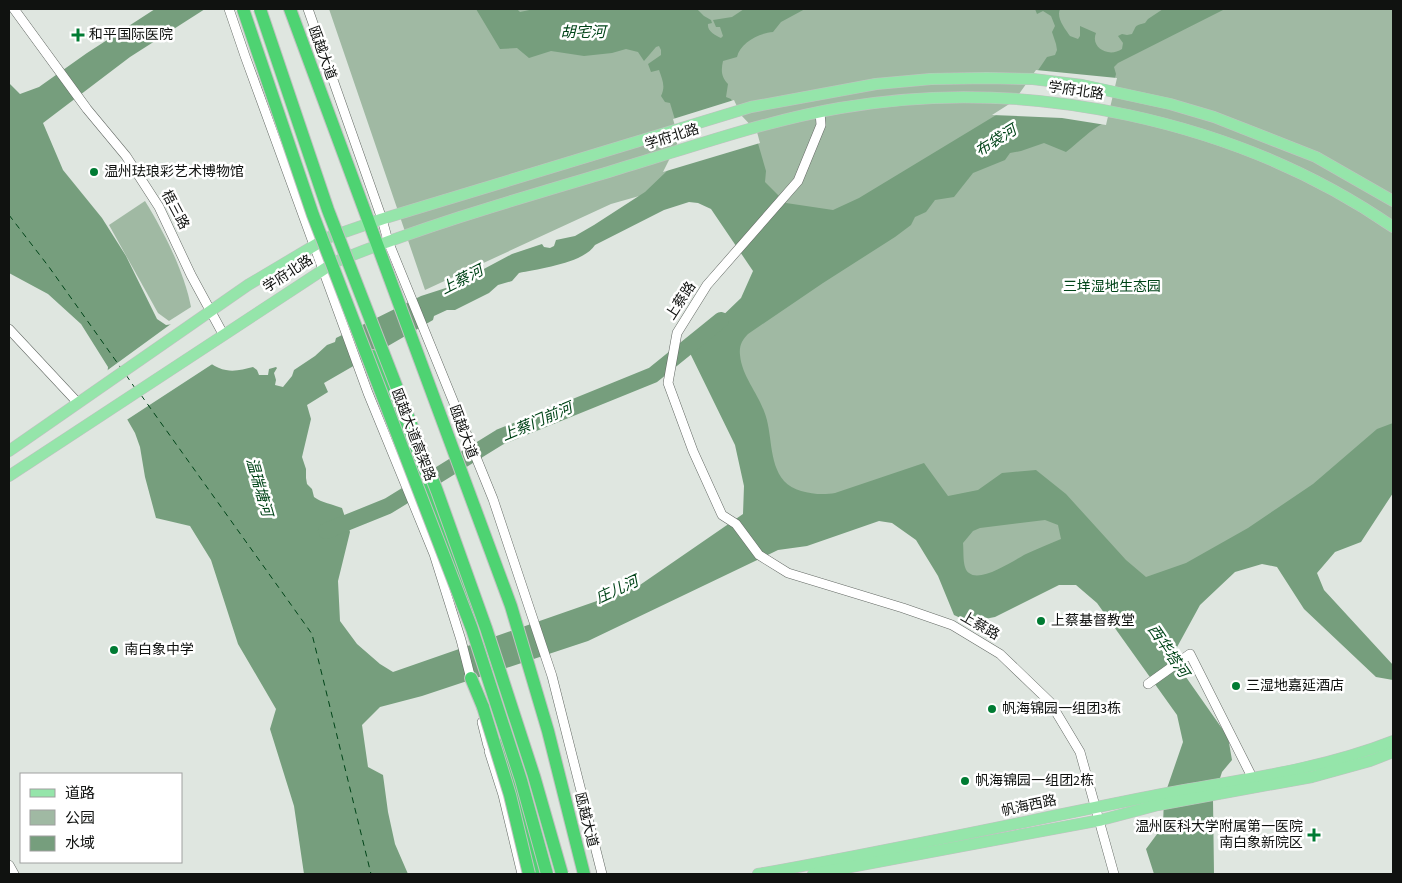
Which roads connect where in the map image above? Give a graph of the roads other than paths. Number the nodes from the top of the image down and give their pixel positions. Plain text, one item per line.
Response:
1 (14, 9) edge
2 (229, 9) edge
3 (243, 9) edge
4 (248, 9) edge
5 (260, 9) edge
6 (290, 9) edge
7 (297, 9) edge
8 (308, 9) edge
9 (820, 112) junction
10 (340, 142) junction
11 (1393, 200) edge
12 (376, 221) junction
13 (1393, 227) edge
14 (327, 238) junction
15 (383, 243) junction
16 (314, 245) junction
17 (335, 262) junction
18 (323, 269) junction
19 (211, 311) junction
20 (9, 329) edge
21 (223, 334) junction
22 (78, 403) junction
23 (9, 451) edge
24 (9, 476) edge
25 (471, 678) junction
26 (1148, 684) dead end
27 (1393, 741) edge
28 (488, 746) junction
29 (1393, 752) edge
30 (513, 782) junction
31 (1252, 782) junction
32 (1157, 800) junction
33 (1096, 807) junction
34 (1100, 820) junction
35 (9, 865) edge
36 (14, 874) edge
37 (522, 874) edge
38 (529, 874) edge
39 (540, 874) edge
40 (547, 874) edge
41 (562, 874) edge
42 (584, 874) edge
43 (602, 874) edge
44 (758, 874) edge
45 (813, 874) edge
46 (1114, 874) edge

1 - 19 street, 梧三路
2 - 16 street
3 - 40 highway, 瓯越大道高架路, bridge
4 - 14 highway
5 - 41 highway, 瓯越大道高架路, bridge
6 - 10 highway, 瓯越大道
7 - 10 highway
8 - 12 street
9 - 13 main road, 学府北路
9 - 15 main road, 学府北路
9 - 33 street, 上蔡路
10 - 12 highway, 瓯越大道
11 - 12 main road, 学府北路
12 - 14 main road, 学府北路
12 - 15 highway, 瓯越大道
14 - 16 main road, 学府北路
14 - 17 highway
15 - 17 main road, 学府北路
15 - 42 highway, 瓯越大道
15 - 43 street
16 - 18 street
16 - 19 main road, 学府北路
17 - 18 main road, 学府北路
17 - 30 highway, bridge
18 - 21 main road, 学府北路
18 - 25 street
19 - 21 street, 梧三路
19 - 22 main road, 学府北路
20 - 22 street
21 - 24 main road, 学府北路
22 - 23 main road, 学府北路
25 - 28 street
25 - 38 highway, bridge
26 - 31 street
27 - 31 main road, 帆海西路
28 - 30 street
28 - 37 street
29 - 31 main road, 帆海西路
30 - 39 highway
31 - 32 main road, 帆海西路
32 - 33 main road, 帆海西路
32 - 34 main road, 帆海西路
33 - 34 street, 上蔡路
33 - 44 main road, 帆海西路
34 - 45 main road, 帆海西路
34 - 46 street, 上蔡路
35 - 36 street

